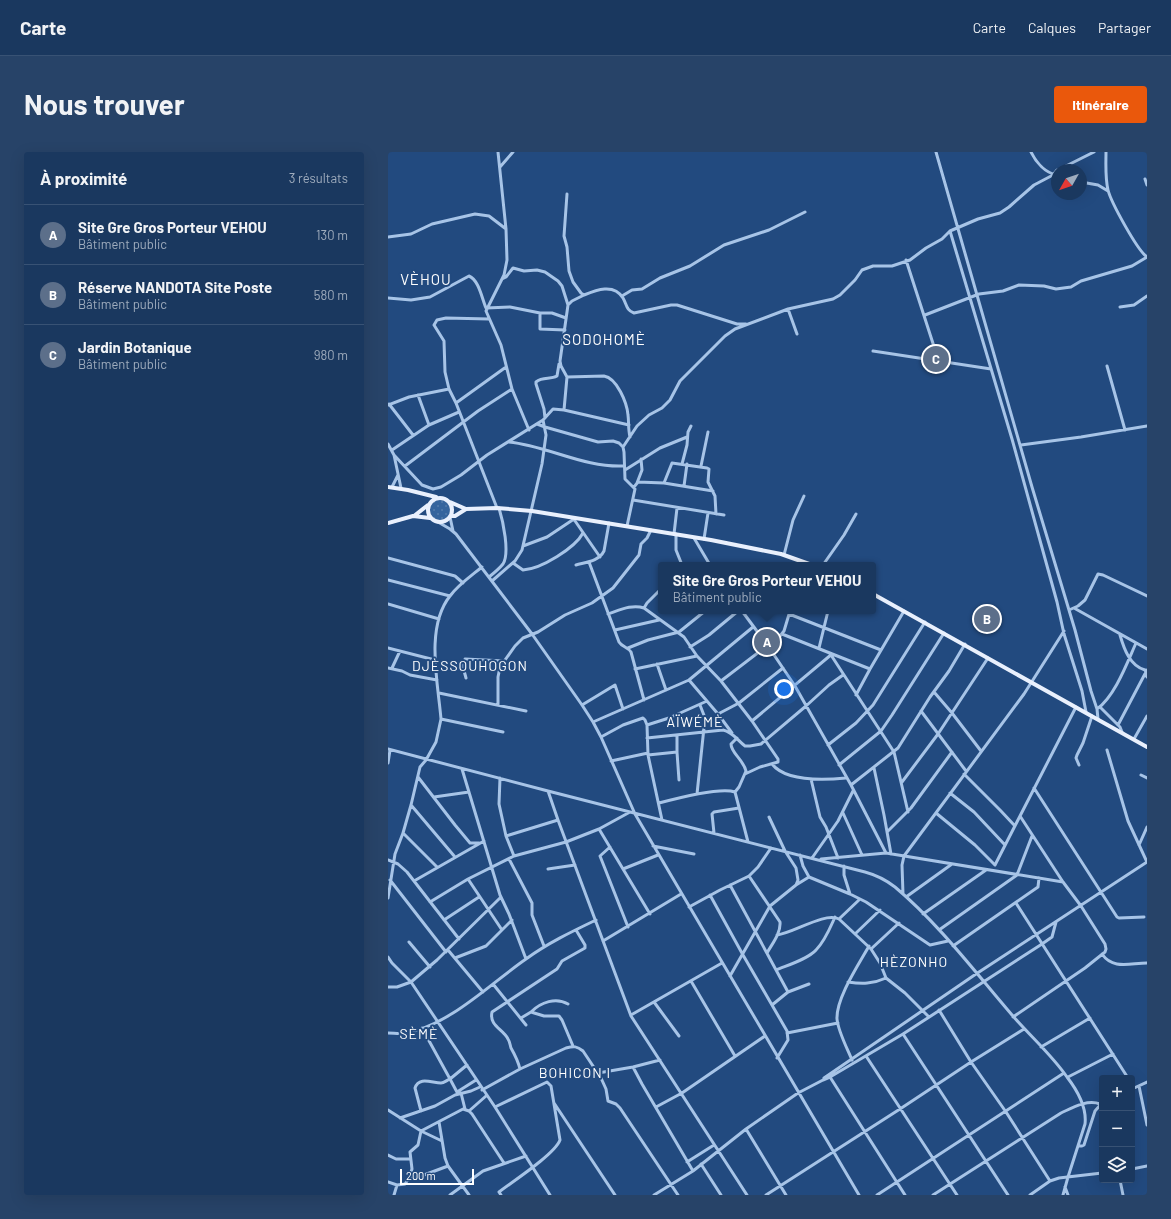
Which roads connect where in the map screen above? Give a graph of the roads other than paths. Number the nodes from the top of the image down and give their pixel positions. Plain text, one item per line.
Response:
1 (498, 152) edge
2 (513, 152) edge
3 (936, 152) edge
4 (1031, 152) edge
5 (1094, 152) edge
6 (1106, 152) edge
7 (1069, 164) edge
8 (500, 167) junction
9 (1051, 173) edge
10 (1051, 177) edge
11 (1145, 179) dead end
12 (1087, 183) edge
13 (1147, 185) edge
14 (1108, 191) junction
15 (567, 194) dead end
16 (805, 212) dead end
17 (958, 228) junction
18 (506, 229) junction
19 (950, 232) junction
20 (388, 237) edge
21 (906, 260) junction
22 (502, 279) junction
23 (584, 294) junction
24 (977, 295) junction
25 (622, 296) junction
26 (1147, 296) edge
27 (388, 298) edge
28 (970, 298) junction
29 (568, 305) junction
30 (1120, 306) dead end
31 (486, 308) junction
32 (788, 309) junction
33 (540, 313) junction
34 (925, 315) junction
35 (566, 318) junction
36 (489, 319) junction
37 (750, 324) junction
38 (565, 330) junction
39 (797, 334) dead end
40 (873, 352) dead end
41 (560, 361) junction
42 (939, 362) junction
43 (1107, 366) dead end
44 (506, 367) junction
45 (991, 369) junction
46 (567, 377) junction
47 (449, 389) junction
48 (512, 390) junction
49 (418, 395) junction
50 (456, 403) junction
51 (388, 405) edge
52 (564, 410) junction
53 (459, 412) junction
54 (544, 419) junction
55 (463, 422) junction
56 (537, 424) junction
57 (429, 425) junction
58 (628, 425) junction
59 (691, 426) dead end
60 (1147, 426) edge
61 (545, 428) junction
62 (529, 430) junction
63 (1125, 430) junction
64 (708, 432) dead end
65 (413, 435) junction
66 (630, 437) junction
67 (687, 437) junction
68 (508, 442) junction
69 (388, 444) edge
70 (1021, 445) junction
71 (623, 447) junction
72 (392, 450) junction
73 (544, 450) junction
74 (394, 455) junction
75 (641, 459) junction
76 (479, 461) junction
77 (682, 464) junction
78 (687, 464) junction
79 (405, 466) junction
80 (701, 466) junction
81 (625, 468) junction
82 (398, 475) junction
83 (637, 483) junction
84 (664, 483) junction
85 (684, 486) junction
86 (390, 487) edge
87 (634, 487) junction
88 (401, 488) junction
89 (713, 491) junction
90 (424, 494) junction
91 (804, 496) dead end
92 (438, 497) junction
93 (633, 500) junction
94 (450, 502) junction
95 (428, 505) junction
96 (498, 508) junction
97 (677, 508) junction
98 (466, 509) junction
99 (532, 511) junction
100 (708, 513) junction
101 (716, 514) junction
102 (856, 514) dead end
103 (724, 515) dead end
104 (413, 516) junction
105 (450, 517) junction
106 (430, 518) junction
107 (573, 518) junction
108 (438, 522) junction
109 (388, 523) edge
110 (609, 523) junction
111 (627, 526) junction
112 (651, 530) junction
113 (453, 531) junction
114 (583, 533) junction
115 (675, 534) junction
116 (694, 538) junction
117 (704, 539) junction
118 (523, 546) junction
119 (784, 555) junction
120 (600, 557) junction
121 (388, 558) edge
122 (589, 562) junction
123 (681, 562) edge
124 (708, 562) edge
125 (801, 562) edge
126 (825, 562) edge
127 (514, 563) junction
128 (576, 565) dead end
129 (482, 567) junction
130 (489, 577) junction
131 (388, 580) edge
132 (492, 581) junction
133 (464, 584) junction
134 (658, 592) edge
135 (450, 596) junction
136 (876, 596) edge
137 (1147, 596) edge
138 (602, 597) junction
139 (388, 604) edge
140 (644, 608) junction
141 (1074, 608) junction
142 (1069, 610) junction
143 (904, 611) junction
144 (608, 614) junction
145 (701, 614) edge
146 (734, 614) edge
147 (744, 614) edge
148 (790, 614) edge
149 (792, 614) edge
150 (827, 614) edge
151 (439, 619) junction
152 (659, 620) junction
153 (925, 622) junction
154 (753, 627) junction
155 (823, 627) junction
156 (615, 630) junction
157 (1064, 631) junction
158 (679, 632) junction
159 (944, 633) junction
160 (532, 634) junction
161 (782, 634) junction
162 (1120, 635) junction
163 (1136, 643) junction
164 (965, 644) junction
165 (768, 646) junction
166 (690, 647) junction
167 (388, 648) edge
168 (628, 648) junction
169 (818, 648) junction
170 (1147, 649) edge
171 (881, 650) junction
172 (400, 651) junction
173 (831, 654) junction
174 (697, 656) junction
175 (988, 658) junction
176 (1130, 658) junction
177 (435, 660) junction
178 (504, 661) junction
179 (657, 664) junction
180 (707, 666) junction
181 (388, 668) edge
182 (392, 668) junction
183 (783, 668) junction
184 (635, 669) junction
185 (870, 669) junction
186 (1146, 672) edge
187 (843, 675) junction
188 (1147, 677) edge
189 (466, 678) dead end
190 (438, 680) junction
191 (689, 680) junction
192 (721, 681) junction
193 (1032, 681) junction
194 (795, 686) junction
195 (666, 690) junction
196 (934, 692) junction
197 (439, 693) junction
198 (856, 695) junction
199 (644, 700) junction
200 (707, 701) junction
201 (739, 703) junction
202 (498, 705) junction
203 (582, 705) junction
204 (700, 705) junction
205 (806, 706) junction
206 (1076, 707) junction
207 (1099, 708) junction
208 (623, 709) junction
209 (526, 711) dead end
210 (921, 711) junction
211 (868, 712) junction
212 (1086, 712) junction
213 (952, 713) junction
214 (718, 714) junction
215 (1092, 716) junction
216 (1147, 716) edge
217 (441, 719) junction
218 (1098, 719) junction
219 (752, 721) junction
220 (593, 722) junction
221 (647, 725) junction
222 (1118, 725) junction
223 (504, 732) dead end
224 (704, 732) junction
225 (880, 732) junction
226 (1122, 732) junction
227 (733, 734) junction
228 (938, 734) junction
229 (677, 735) junction
230 (601, 736) junction
231 (647, 738) junction
232 (737, 738) junction
233 (1134, 739) junction
234 (766, 740) junction
235 (828, 745) junction
236 (1147, 747) edge
237 (389, 750) edge
238 (981, 750) junction
239 (1107, 750) dead end
240 (676, 752) junction
241 (894, 752) junction
242 (952, 752) junction
243 (648, 754) junction
244 (418, 758) junction
245 (426, 760) junction
246 (611, 761) junction
247 (388, 763) edge
248 (772, 764) junction
249 (839, 765) junction
250 (1080, 765) dead end
251 (420, 767) junction
252 (874, 768) junction
253 (462, 769) junction
254 (966, 771) junction
255 (745, 774) junction
256 (964, 774) junction
257 (1142, 775) dead end
258 (418, 777) junction
259 (500, 778) junction
260 (846, 778) junction
261 (1147, 778) edge
262 (812, 779) junction
263 (679, 780) dead end
264 (902, 782) junction
265 (851, 786) junction
266 (1034, 788) junction
267 (853, 790) junction
268 (548, 791) junction
269 (469, 792) junction
270 (735, 792) junction
271 (950, 793) junction
272 (697, 794) junction
273 (434, 797) junction
274 (658, 803) junction
275 (411, 805) junction
276 (739, 808) junction
277 (630, 812) junction
278 (908, 812) junction
279 (842, 813) junction
280 (936, 813) junction
281 (635, 814) junction
282 (1020, 816) junction
283 (769, 817) dead end
284 (558, 820) junction
285 (662, 820) junction
286 (1015, 826) junction
287 (1147, 827) edge
288 (599, 829) junction
289 (887, 832) junction
290 (403, 833) junction
291 (714, 833) junction
292 (829, 835) junction
293 (506, 836) junction
294 (1032, 836) junction
295 (484, 841) junction
296 (470, 842) junction
297 (566, 842) junction
298 (748, 842) junction
299 (479, 843) junction
300 (1005, 845) junction
301 (1139, 845) junction
302 (653, 846) junction
303 (610, 847) junction
304 (471, 848) junction
305 (771, 848) junction
306 (785, 851) junction
307 (886, 853) junction
308 (694, 854) dead end
309 (891, 854) junction
310 (658, 855) junction
311 (800, 855) junction
312 (862, 855) junction
313 (514, 856) junction
314 (904, 856) junction
315 (454, 857) junction
316 (812, 858) junction
317 (838, 858) junction
318 (509, 859) junction
319 (818, 859) junction
320 (388, 860) edge
321 (394, 862) junction
322 (1147, 862) edge
323 (952, 864) junction
324 (575, 865) junction
325 (995, 865) junction
326 (844, 866) junction
327 (437, 867) junction
328 (492, 867) junction
329 (548, 869) dead end
330 (623, 869) junction
331 (986, 870) junction
332 (993, 871) junction
333 (1017, 875) junction
334 (749, 876) junction
335 (809, 877) junction
336 (1039, 878) junction
337 (468, 879) junction
338 (390, 880) junction
339 (414, 881) junction
340 (1063, 882) junction
341 (730, 885) junction
342 (796, 885) junction
343 (1101, 892) junction
344 (681, 894) junction
345 (850, 894) junction
346 (903, 894) junction
347 (710, 895) junction
348 (479, 897) junction
349 (501, 897) junction
350 (906, 897) junction
351 (388, 898) edge
352 (860, 899) junction
353 (430, 902) junction
354 (1016, 902) junction
355 (770, 906) junction
356 (1081, 906) junction
357 (689, 907) junction
358 (488, 910) junction
359 (880, 910) junction
360 (650, 914) junction
361 (923, 914) junction
362 (835, 917) junction
363 (1144, 917) dead end
364 (839, 919) junction
365 (444, 920) junction
366 (512, 920) junction
367 (596, 920) junction
368 (1056, 922) junction
369 (899, 923) junction
370 (628, 927) junction
371 (502, 930) junction
372 (576, 930) junction
373 (939, 930) junction
374 (756, 931) junction
375 (856, 934) junction
376 (1037, 934) junction
377 (777, 935) junction
378 (459, 939) junction
379 (603, 941) junction
380 (948, 941) junction
381 (409, 942) dead end
382 (1042, 944) junction
383 (544, 946) junction
384 (953, 946) junction
385 (870, 947) junction
386 (447, 951) junction
387 (768, 953) junction
388 (1102, 954) junction
389 (743, 955) junction
390 (388, 957) edge
391 (456, 958) junction
392 (526, 959) junction
393 (388, 961) edge
394 (392, 963) junction
395 (722, 963) junction
396 (1147, 963) edge
397 (430, 967) junction
398 (776, 970) junction
399 (976, 974) junction
400 (730, 976) junction
401 (886, 978) junction
402 (1066, 980) junction
403 (691, 981) junction
404 (411, 982) junction
405 (848, 982) junction
406 (984, 982) junction
407 (493, 984) junction
408 (809, 984) dead end
409 (388, 987) edge
410 (482, 992) junction
411 (788, 992) junction
412 (508, 1002) junction
413 (654, 1002) junction
414 (568, 1004) dead end
415 (772, 1005) junction
416 (939, 1010) junction
417 (922, 1011) junction
418 (531, 1012) junction
419 (631, 1015) junction
420 (929, 1017) junction
421 (1013, 1017) junction
422 (521, 1018) junction
423 (1090, 1018) junction
424 (437, 1022) junction
425 (838, 1023) junction
426 (526, 1025) dead end
427 (422, 1028) junction
428 (1024, 1029) junction
429 (388, 1033) edge
430 (787, 1033) junction
431 (903, 1034) junction
432 (679, 1036) dead end
433 (764, 1036) junction
434 (880, 1040) junction
435 (883, 1045) junction
436 (573, 1046) junction
437 (1041, 1046) junction
438 (1113, 1054) junction
439 (735, 1056) junction
440 (866, 1056) junction
441 (777, 1058) junction
442 (660, 1060) junction
443 (852, 1060) junction
444 (971, 1062) junction
445 (466, 1065) junction
446 (633, 1068) junction
447 (520, 1069) junction
448 (598, 1073) junction
449 (1064, 1073) junction
450 (1126, 1075) edge
451 (829, 1076) junction
452 (1068, 1078) junction
453 (450, 1079) junction
454 (476, 1080) junction
455 (1147, 1082) edge
456 (936, 1085) junction
457 (1139, 1086) junction
458 (1135, 1087) edge
459 (481, 1089) junction
460 (458, 1093) junction
461 (682, 1093) junction
462 (798, 1094) junction
463 (486, 1096) junction
464 (553, 1102) junction
465 (1082, 1104) junction
466 (1099, 1104) edge
467 (1099, 1106) edge
468 (495, 1107) junction
469 (656, 1107) junction
470 (465, 1109) junction
471 (900, 1109) junction
472 (388, 1110) edge
473 (421, 1111) junction
474 (469, 1111) junction
475 (1006, 1112) junction
476 (400, 1118) junction
477 (439, 1122) junction
478 (1147, 1125) edge
479 (746, 1129) junction
480 (421, 1131) junction
481 (864, 1132) junction
482 (969, 1135) junction
483 (1022, 1137) junction
484 (442, 1141) junction
485 (714, 1145) junction
486 (1078, 1146) junction
487 (718, 1150) junction
488 (833, 1152) junction
489 (526, 1156) junction
490 (389, 1157) edge
491 (410, 1159) junction
492 (933, 1159) junction
493 (986, 1161) junction
494 (687, 1162) junction
495 (504, 1163) junction
496 (701, 1164) junction
497 (448, 1166) junction
498 (1147, 1166) edge
499 (533, 1167) junction
500 (1135, 1168) edge
501 (693, 1170) junction
502 (1099, 1173) edge
503 (1068, 1177) junction
504 (409, 1178) junction
505 (1050, 1181) junction
506 (388, 1182) edge
507 (897, 1182) junction
508 (1121, 1183) edge
509 (950, 1184) junction
510 (397, 1185) junction
511 (672, 1185) junction
512 (462, 1186) junction
513 (780, 1186) junction
514 (1065, 1187) junction
515 (500, 1194) edge
516 (394, 1195) edge
517 (450, 1195) edge
518 (469, 1195) edge
519 (495, 1195) edge
520 (550, 1195) edge
521 (614, 1195) edge
522 (654, 1195) edge
523 (678, 1195) edge
524 (721, 1195) edge
525 (747, 1195) edge
526 (766, 1195) edge
527 (786, 1195) edge
528 (858, 1195) edge
529 (877, 1195) edge
530 (905, 1195) edge
531 (933, 1195) edge
532 (957, 1195) edge
533 (1008, 1195) edge
534 (1030, 1195) edge
535 (1064, 1195) edge
536 (1068, 1195) edge
537 (1123, 1195) edge

1 - 8 street
2 - 8 street
3 - 17 street
4 - 9 street
5 - 7 street
6 - 14 street
8 - 18 street
10 - 17 street
11 - 13 street
12 - 14 street
14 - 24 street
15 - 23 street
16 - 25 street
17 - 19 street
17 - 24 street
18 - 20 street
18 - 22 street
19 - 21 street
19 - 28 street
21 - 32 street
21 - 34 street
22 - 29 street
22 - 31 street
23 - 25 street
23 - 29 street
24 - 28 street
24 - 70 street
25 - 37 street
26 - 30 street
27 - 31 street
28 - 34 street
28 - 45 street
29 - 35 street
31 - 33 street
31 - 36 street
32 - 37 street
32 - 39 street
33 - 35 street
33 - 38 street
34 - 42 street
35 - 38 street
36 - 44 street
36 - 47 street
37 - 66 street
38 - 41 street
40 - 42 street
41 - 46 street
41 - 54 street
42 - 45 street
43 - 63 street
44 - 48 street
44 - 50 street
45 - 157 street
46 - 52 street
46 - 58 street
47 - 49 street
47 - 50 street
48 - 55 street
48 - 62 street
49 - 51 street
49 - 57 street
50 - 53 street
51 - 65 street
52 - 54 street
52 - 58 street
53 - 55 street
53 - 57 street
54 - 56 street
54 - 61 street
55 - 76 street
55 - 79 street
56 - 61 street
56 - 62 street
57 - 65 street
58 - 66 street
59 - 67 street
60 - 63 street
61 - 71 street
61 - 73 street
62 - 68 street
63 - 70 street
64 - 80 street
65 - 72 street
66 - 71 street
67 - 75 street
67 - 77 street
68 - 73 street
68 - 76 street
69 - 72 street
70 - 142 street
71 - 81 street
72 - 74 street
73 - 81 street
73 - 99 street
74 - 79 street
74 - 82 street
75 - 81 street
75 - 83 street
76 - 79 street
76 - 96 street
77 - 78 street
77 - 84 street
78 - 80 street
78 - 85 street
80 - 89 street
81 - 87 street
82 - 86 street
82 - 88 street
83 - 84 street
83 - 87 street
84 - 85 street
85 - 89 street
86 - 88 main road
87 - 93 street
88 - 90 main road
89 - 101 street
90 - 92 main road
90 - 95 main road
91 - 119 street
92 - 94 main road
92 - 95 main road
93 - 97 street
93 - 111 street
94 - 98 main road
94 - 105 main road
95 - 104 main road
95 - 106 main road
96 - 98 main road
96 - 99 main road
96 - 130 street
97 - 100 street
97 - 115 street
98 - 105 main road
99 - 107 main road
99 - 118 street
100 - 101 street
100 - 117 street
101 - 103 street
102 - 126 street
104 - 106 main road
104 - 109 main road
105 - 108 main road
105 - 113 street
106 - 108 main road
107 - 110 main road
107 - 114 street
107 - 118 street
108 - 113 street
110 - 111 main road
110 - 120 street
111 - 112 main road
112 - 115 main road
112 - 138 street
113 - 129 street
114 - 120 street
114 - 127 street
115 - 116 main road
115 - 123 street
116 - 117 main road
116 - 124 street
117 - 119 main road
118 - 127 street
119 - 125 main road
120 - 122 street
121 - 133 street
122 - 128 street
122 - 138 street
127 - 132 street
129 - 130 street
129 - 133 street
130 - 132 street
131 - 135 street
132 - 160 street
133 - 135 street
134 - 140 street
135 - 151 street
136 - 143 main road
137 - 141 street
138 - 144 street
138 - 160 street
139 - 151 street
140 - 144 street
140 - 152 street
141 - 142 street
141 - 162 street
142 - 207 street
143 - 153 main road
143 - 171 street
144 - 156 street
145 - 158 street
146 - 166 street
147 - 154 street
148 - 161 street
149 - 155 street
150 - 155 street
151 - 177 street
152 - 156 street
152 - 158 street
153 - 159 main road
153 - 211 street
154 - 165 street
154 - 180 street
155 - 169 street
155 - 171 street
156 - 168 street
157 - 193 street
157 - 212 street
158 - 166 street
158 - 168 street
159 - 164 main road
159 - 225 street
160 - 178 street
160 - 203 street
161 - 165 street
161 - 169 street
162 - 163 street
162 - 176 street
163 - 170 street
163 - 176 street
164 - 175 main road
164 - 196 street
165 - 183 street
165 - 192 street
166 - 174 street
167 - 172 street
168 - 184 street
169 - 173 street
171 - 185 street
172 - 177 street
172 - 182 street
173 - 185 street
173 - 187 street
173 - 194 street
174 - 179 street
174 - 180 street
175 - 193 main road
175 - 213 street
176 - 186 street
176 - 207 street
177 - 190 street
178 - 189 street
178 - 202 street
179 - 184 street
179 - 195 street
180 - 191 street
180 - 192 street
181 - 182 street
182 - 190 street
183 - 194 street
183 - 201 street
184 - 199 street
185 - 198 street
186 - 188 street
186 - 222 street
187 - 198 street
187 - 205 street
190 - 197 street
191 - 195 street
191 - 200 street
192 - 201 street
193 - 206 main road
193 - 238 street
194 - 205 street
194 - 219 street
195 - 199 street
196 - 210 street
196 - 213 street
197 - 202 street
197 - 217 street
198 - 211 street
199 - 208 street
200 - 204 street
200 - 214 street
201 - 214 street
201 - 219 street
202 - 209 street
203 - 208 street
203 - 220 street
204 - 221 street
204 - 224 street
205 - 234 street
205 - 235 street
206 - 212 main road
206 - 266 street
207 - 218 street
207 - 222 street
208 - 220 street
210 - 228 street
210 - 241 street
211 - 225 street
211 - 235 street
212 - 215 main road
213 - 228 street
213 - 238 street
214 - 227 street
215 - 218 main road
215 - 250 street
216 - 233 street
217 - 223 street
217 - 245 street
218 - 226 main road
219 - 234 street
220 - 230 street
221 - 230 street
221 - 231 street
222 - 226 street
224 - 227 street
224 - 229 street
224 - 272 street
225 - 241 street
225 - 249 street
226 - 233 main road
227 - 232 street
228 - 242 street
228 - 264 street
229 - 231 street
229 - 240 street
230 - 246 street
231 - 243 street
232 - 234 street
232 - 255 street
233 - 236 main road
234 - 248 street
235 - 249 street
237 - 244 street
237 - 247 street
238 - 254 street
239 - 301 street
240 - 243 street
240 - 263 street
241 - 252 street
241 - 264 street
242 - 254 street
242 - 278 street
243 - 246 street
243 - 274 street
244 - 245 street
244 - 251 street
245 - 251 street
245 - 253 street
246 - 281 street
248 - 255 street
248 - 262 street
249 - 260 street
251 - 258 street
252 - 265 street
252 - 289 street
253 - 259 street
253 - 269 street
254 - 256 street
255 - 270 street
256 - 271 street
256 - 286 street
257 - 261 street
258 - 273 street
258 - 275 street
259 - 268 street
259 - 293 street
260 - 262 street
260 - 265 street
262 - 292 street
264 - 278 street
265 - 267 street
266 - 282 street
266 - 343 street
267 - 279 street
267 - 307 street
268 - 277 street
268 - 284 street
269 - 273 street
269 - 295 street
270 - 272 street
270 - 276 street
271 - 280 street
271 - 300 street
272 - 274 street
273 - 296 street
274 - 285 street
275 - 290 street
275 - 315 street
276 - 291 street
276 - 298 street
277 - 281 street
277 - 288 street
278 - 289 street
279 - 292 street
279 - 312 street
280 - 314 street
280 - 325 street
281 - 285 street
281 - 302 street
282 - 286 street
282 - 294 street
283 - 306 street
284 - 293 street
284 - 297 street
285 - 291 street
286 - 300 street
287 - 301 street
288 - 297 street
288 - 303 street
289 - 309 street
290 - 321 street
290 - 327 street
291 - 298 street
292 - 316 street
292 - 317 street
293 - 313 street
294 - 333 street
294 - 340 street
295 - 299 street
295 - 328 street
296 - 299 street
296 - 304 street
297 - 313 street
297 - 324 street
298 - 305 street
299 - 304 street
300 - 325 street
301 - 322 street
302 - 308 street
302 - 310 street
303 - 330 street
303 - 370 street
304 - 315 street
305 - 306 street
305 - 334 street
306 - 311 street
306 - 342 street
307 - 309 street
307 - 312 street
309 - 314 street
310 - 330 street
310 - 344 street
311 - 316 street
311 - 335 street
312 - 317 street
313 - 318 street
314 - 323 street
314 - 346 street
315 - 327 street
316 - 319 street
317 - 319 street
318 - 328 street
318 - 383 street
319 - 326 street
320 - 321 street
321 - 338 street
321 - 339 street
322 - 343 street
323 - 331 street
323 - 350 street
324 - 329 street
324 - 367 street
325 - 332 street
326 - 345 street
326 - 346 street
327 - 339 street
328 - 337 street
328 - 349 street
330 - 360 street
331 - 332 street
331 - 361 street
332 - 333 street
333 - 336 street
333 - 373 street
334 - 341 street
334 - 355 street
335 - 342 street
335 - 345 street
336 - 340 street
336 - 354 street
337 - 348 street
337 - 353 street
338 - 351 street
338 - 386 street
339 - 353 street
340 - 356 street
341 - 347 street
341 - 374 street
342 - 355 street
343 - 356 street
343 - 363 street
344 - 357 street
344 - 360 street
345 - 352 street
346 - 350 street
347 - 357 street
347 - 389 street
348 - 358 street
348 - 365 street
349 - 358 street
349 - 366 street
350 - 361 street
352 - 359 street
352 - 364 street
353 - 365 street
354 - 376 street
354 - 384 street
355 - 374 street
355 - 377 street
356 - 368 street
356 - 388 street
357 - 395 street
358 - 371 street
358 - 378 street
359 - 369 street
359 - 375 street
360 - 370 street
361 - 373 street
362 - 364 street
362 - 377 street
362 - 398 street
364 - 375 street
365 - 378 street
366 - 371 street
366 - 392 street
367 - 372 street
367 - 379 street
368 - 376 street
368 - 382 street
369 - 380 street
369 - 385 street
370 - 379 street
371 - 391 street
372 - 383 street
372 - 412 street
373 - 380 street
374 - 387 street
374 - 389 street
375 - 385 street
376 - 382 street
376 - 399 street
377 - 387 street
378 - 386 street
379 - 419 street
380 - 384 street
381 - 397 street
382 - 402 street
382 - 406 street
383 - 392 street
384 - 399 street
385 - 401 street
385 - 405 street
386 - 391 street
386 - 397 street
387 - 398 street
388 - 396 street
388 - 402 street
389 - 400 street
389 - 415 street
390 - 394 street
391 - 410 street
392 - 407 street
393 - 394 street
394 - 404 street
395 - 400 street
395 - 403 street
397 - 404 street
398 - 411 street
399 - 406 street
399 - 417 street
400 - 433 street
401 - 405 street
401 - 417 street
402 - 421 street
402 - 423 street
403 - 413 street
403 - 439 street
404 - 409 street
404 - 424 street
405 - 425 street
406 - 416 street
406 - 421 street
407 - 410 street
407 - 412 street
408 - 411 street
410 - 424 street
411 - 415 street
412 - 422 street
412 - 447 street
413 - 419 street
413 - 432 street
414 - 418 street
415 - 430 street
416 - 420 street
416 - 444 street
417 - 420 street
417 - 434 street
418 - 422 street
418 - 436 street
419 - 442 street
420 - 431 street
421 - 428 street
422 - 426 street
423 - 437 street
423 - 438 street
424 - 427 street
424 - 445 street
425 - 430 street
425 - 443 street
427 - 429 street
427 - 453 street
428 - 437 street
428 - 444 street
430 - 441 street
431 - 435 street
431 - 456 street
433 - 439 street
433 - 441 street
434 - 435 street
434 - 443 street
435 - 440 street
436 - 447 street
436 - 448 street
437 - 449 street
438 - 450 street
438 - 452 street
439 - 461 street
440 - 451 street
440 - 471 street
441 - 462 street
442 - 446 street
442 - 461 street
443 - 451 street
444 - 456 street
444 - 475 street
445 - 453 street
445 - 454 street
446 - 448 street
446 - 469 street
447 - 459 street
448 - 511 street
449 - 452 street
449 - 475 street
451 - 462 street
451 - 481 street
452 - 465 street
453 - 460 street
453 - 473 street
454 - 459 street
454 - 460 street
455 - 457 street
456 - 471 street
456 - 482 street
457 - 458 street
457 - 478 street
459 - 460 street
459 - 463 street
460 - 470 street
460 - 473 street
461 - 469 street
461 - 485 street
462 - 479 street
462 - 488 street
463 - 468 street
463 - 474 street
464 - 468 street
464 - 499 street
464 - 521 street
465 - 466 street
465 - 483 street
465 - 486 street
467 - 486 street
468 - 489 street
469 - 494 street
470 - 474 street
470 - 477 street
471 - 481 street
471 - 492 street
472 - 476 street
473 - 476 street
474 - 495 street
475 - 482 street
475 - 483 street
476 - 480 street
477 - 480 street
477 - 484 street
479 - 487 street
479 - 513 street
480 - 484 street
480 - 491 street
481 - 488 street
481 - 507 street
482 - 492 street
482 - 493 street
483 - 493 street
483 - 505 street
484 - 497 street
485 - 487 street
485 - 494 street
486 - 503 street
487 - 496 street
487 - 525 street
488 - 513 street
488 - 528 street
489 - 495 street
489 - 499 street
490 - 491 street
491 - 504 street
492 - 507 street
492 - 509 street
493 - 509 street
493 - 533 street
494 - 501 street
495 - 512 street
496 - 501 street
496 - 524 street
497 - 504 street
497 - 512 street
498 - 500 street
499 - 515 street
499 - 520 street
501 - 511 street
502 - 503 street
503 - 505 street
503 - 514 street
504 - 510 street
505 - 534 street
506 - 510 street
507 - 529 street
507 - 530 street
508 - 537 street
509 - 531 street
509 - 532 street
510 - 516 street
511 - 522 street
511 - 523 street
512 - 517 street
512 - 518 street
513 - 526 street
513 - 527 street
514 - 535 street
514 - 536 street
515 - 519 street

